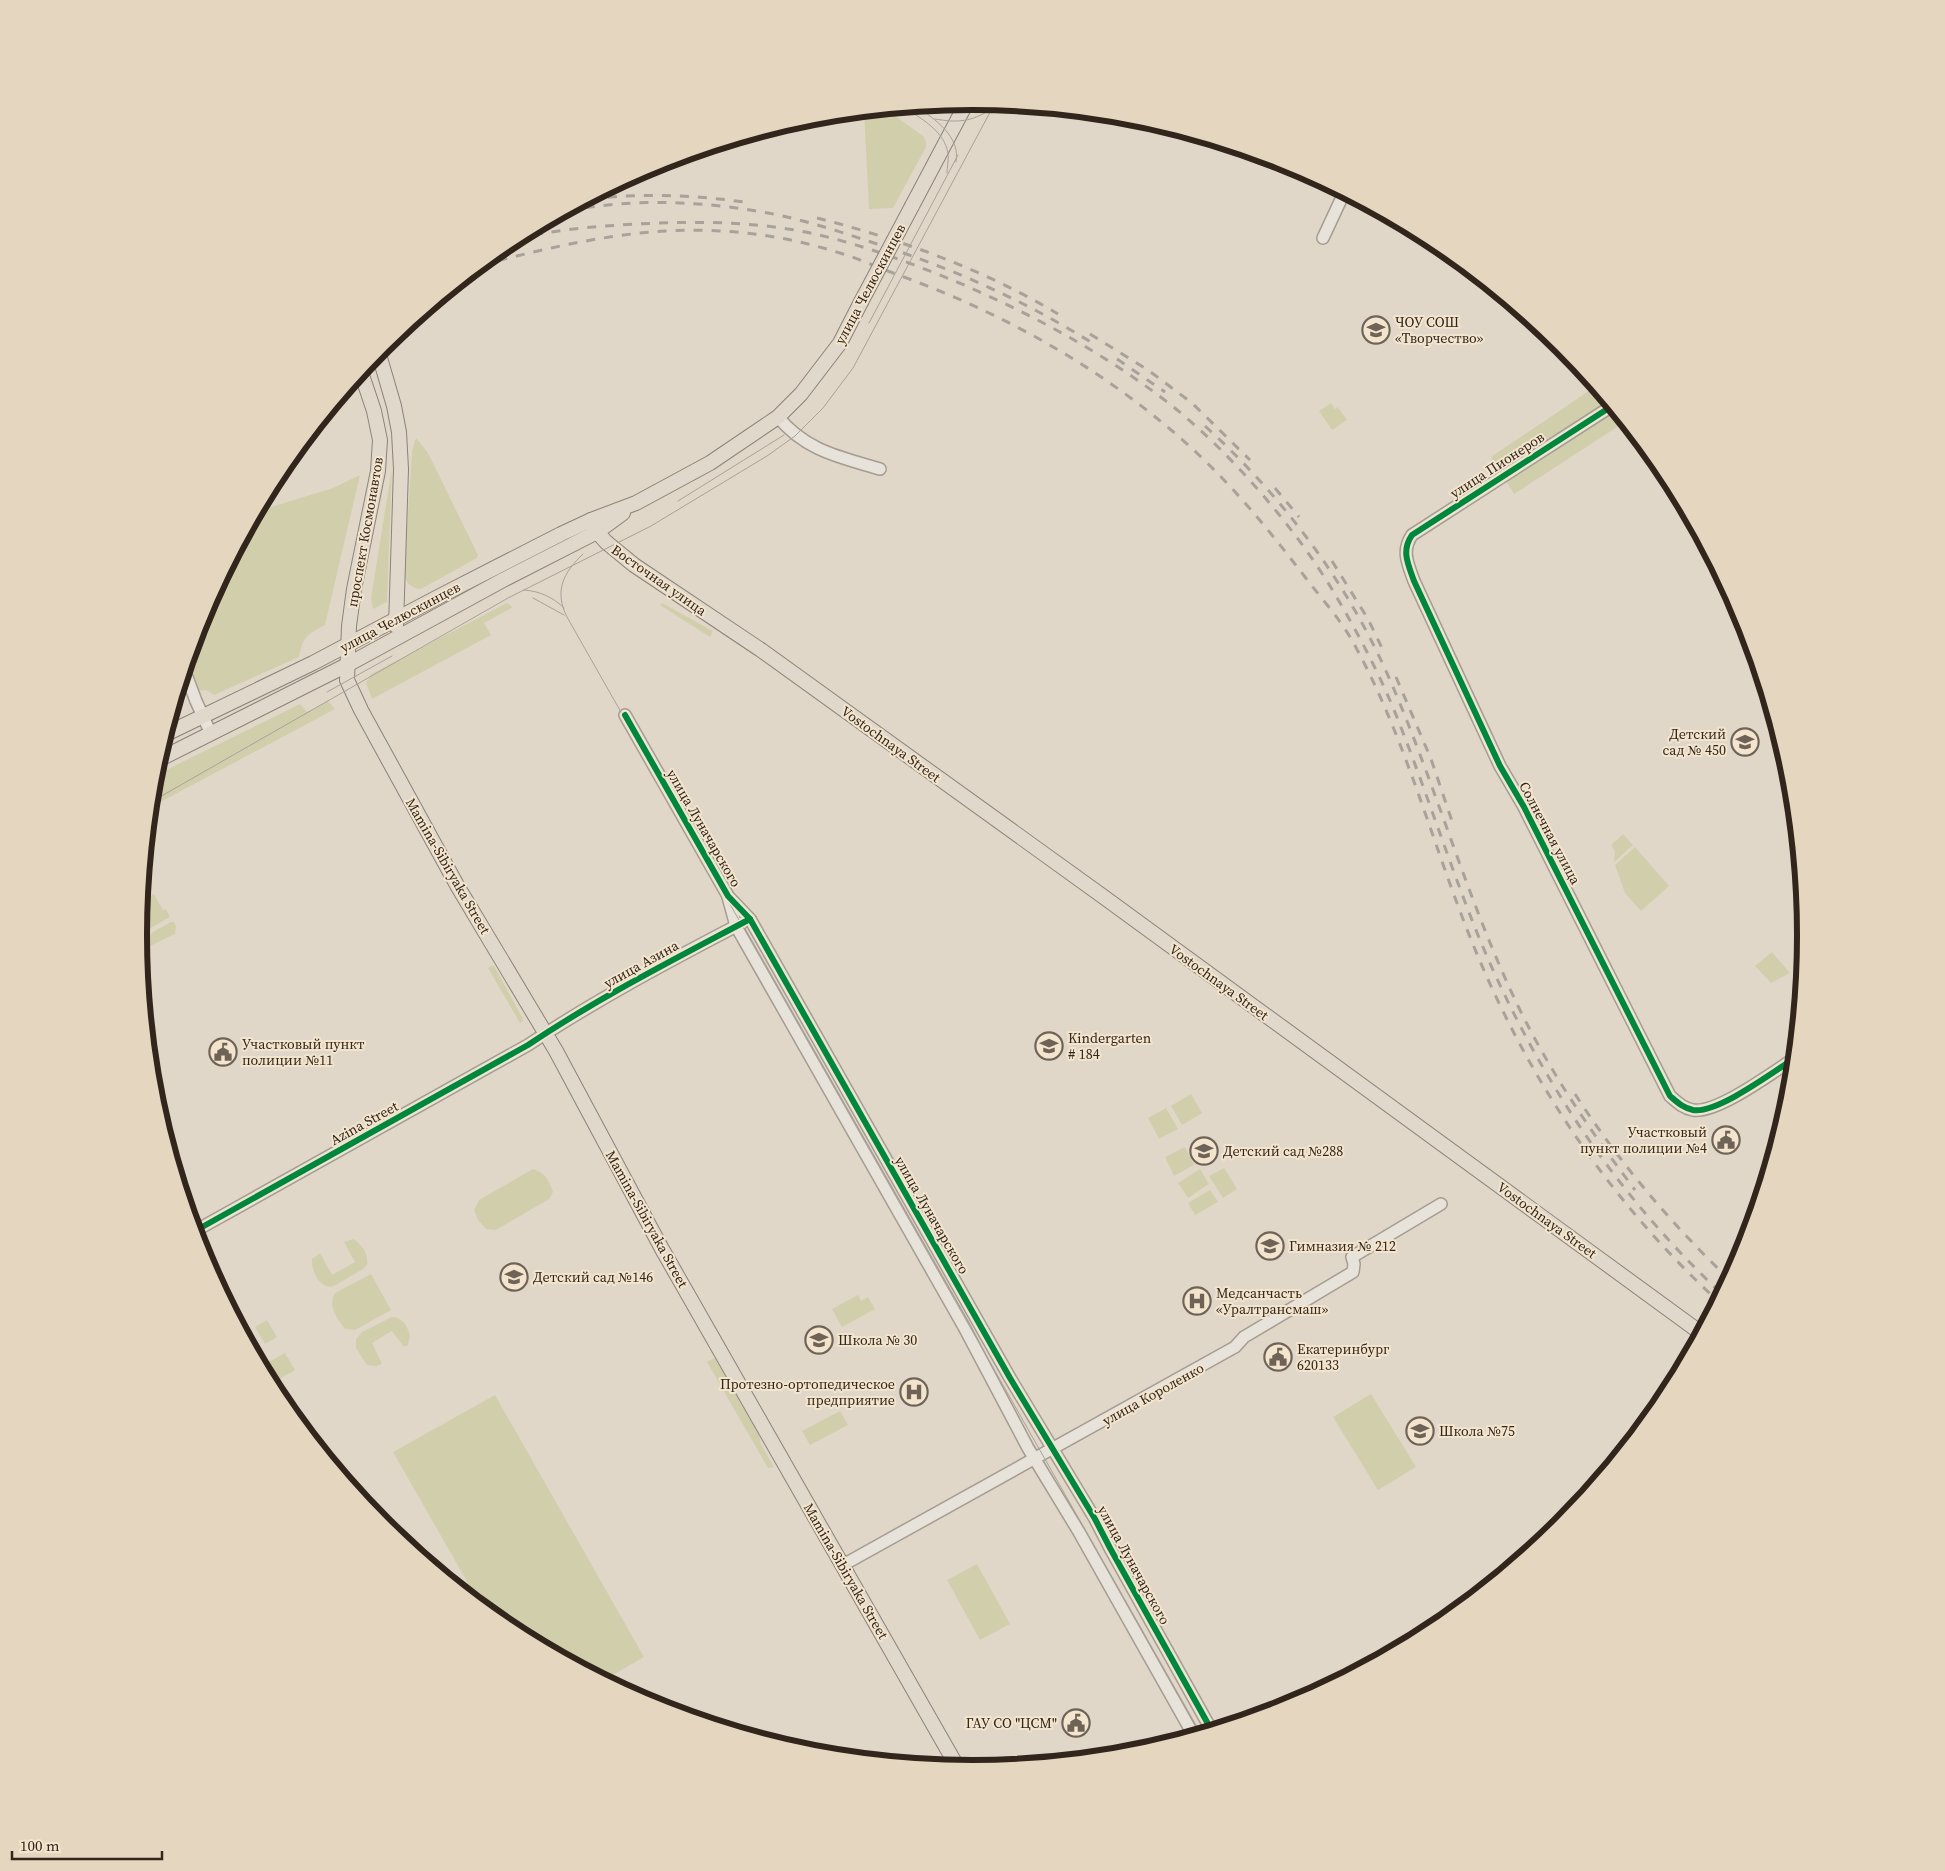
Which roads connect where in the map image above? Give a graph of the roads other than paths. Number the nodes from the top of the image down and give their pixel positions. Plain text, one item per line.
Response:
1 (963, 110) edge
2 (1342, 197) edge
3 (1323, 238) dead end
4 (381, 361) edge
5 (363, 379) edge
6 (1607, 409) edge
7 (778, 417) junction
8 (880, 469) dead end
9 (594, 526) junction
10 (1404, 552) joint
11 (397, 618) junction
12 (396, 639) junction
13 (348, 644) junction
14 (347, 665) junction
15 (188, 680) edge
16 (625, 715) dead end
17 (202, 716) junction
18 (173, 730) edge
19 (211, 734) junction
20 (167, 755) edge
21 (728, 896) junction
22 (750, 919) junction
23 (736, 926) junction
24 (545, 1034) junction
25 (1788, 1063) edge
26 (1441, 1204) dead end
27 (201, 1228) edge
28 (1697, 1330) edge
29 (1054, 1449) junction
30 (1036, 1459) junction
31 (843, 1565) junction
32 (1210, 1726) edge
33 (1191, 1731) edge
34 (954, 1760) edge

1 - 7 main road, улица Челюскинцев, bridge
2 - 3 street
4 - 11 main road, проспект Космонавтов
5 - 13 main road, проспект Космонавтов
6 - 10 street, улица Пионеров
7 - 8 street
7 - 9 main road, улица Челюскинцев
9 - 11 main road, улица Челюскинцев
9 - 12 main road, улица Челюскинцев
9 - 28 main road, Восточная улица
10 - 25 street, Солнечная улица
11 - 12 main road, проспект Космонавтов
11 - 13 main road, улица Челюскинцев
12 - 14 main road, улица Челюскинцев
13 - 14 main road, проспект Космонавтов
13 - 17 main road, улица Челюскинцев
14 - 19 main road, улица Челюскинцев
14 - 24 main road, Mamina-Sibiryaka Street
15 - 17 street
16 - 21 street, улица Луначарского
17 - 18 main road, улица Челюскинцев
17 - 19 street
19 - 20 main road, улица Челюскинцев
21 - 22 street, улица Луначарского
21 - 23 street, улица Луначарского
22 - 23 street, улица Азина
22 - 29 street, улица Луначарского
23 - 24 street, улица Азина
23 - 30 street, улица Луначарского
24 - 27 street, Azina Street
24 - 31 main road, Mamina-Sibiryaka Street
26 - 29 street, улица Короленко
29 - 30 street, улица Короленко
29 - 32 street, улица Луначарского
30 - 31 street, улица Короленко
30 - 33 street, улица Луначарского
31 - 34 main road, Mamina-Sibiryaka Street

